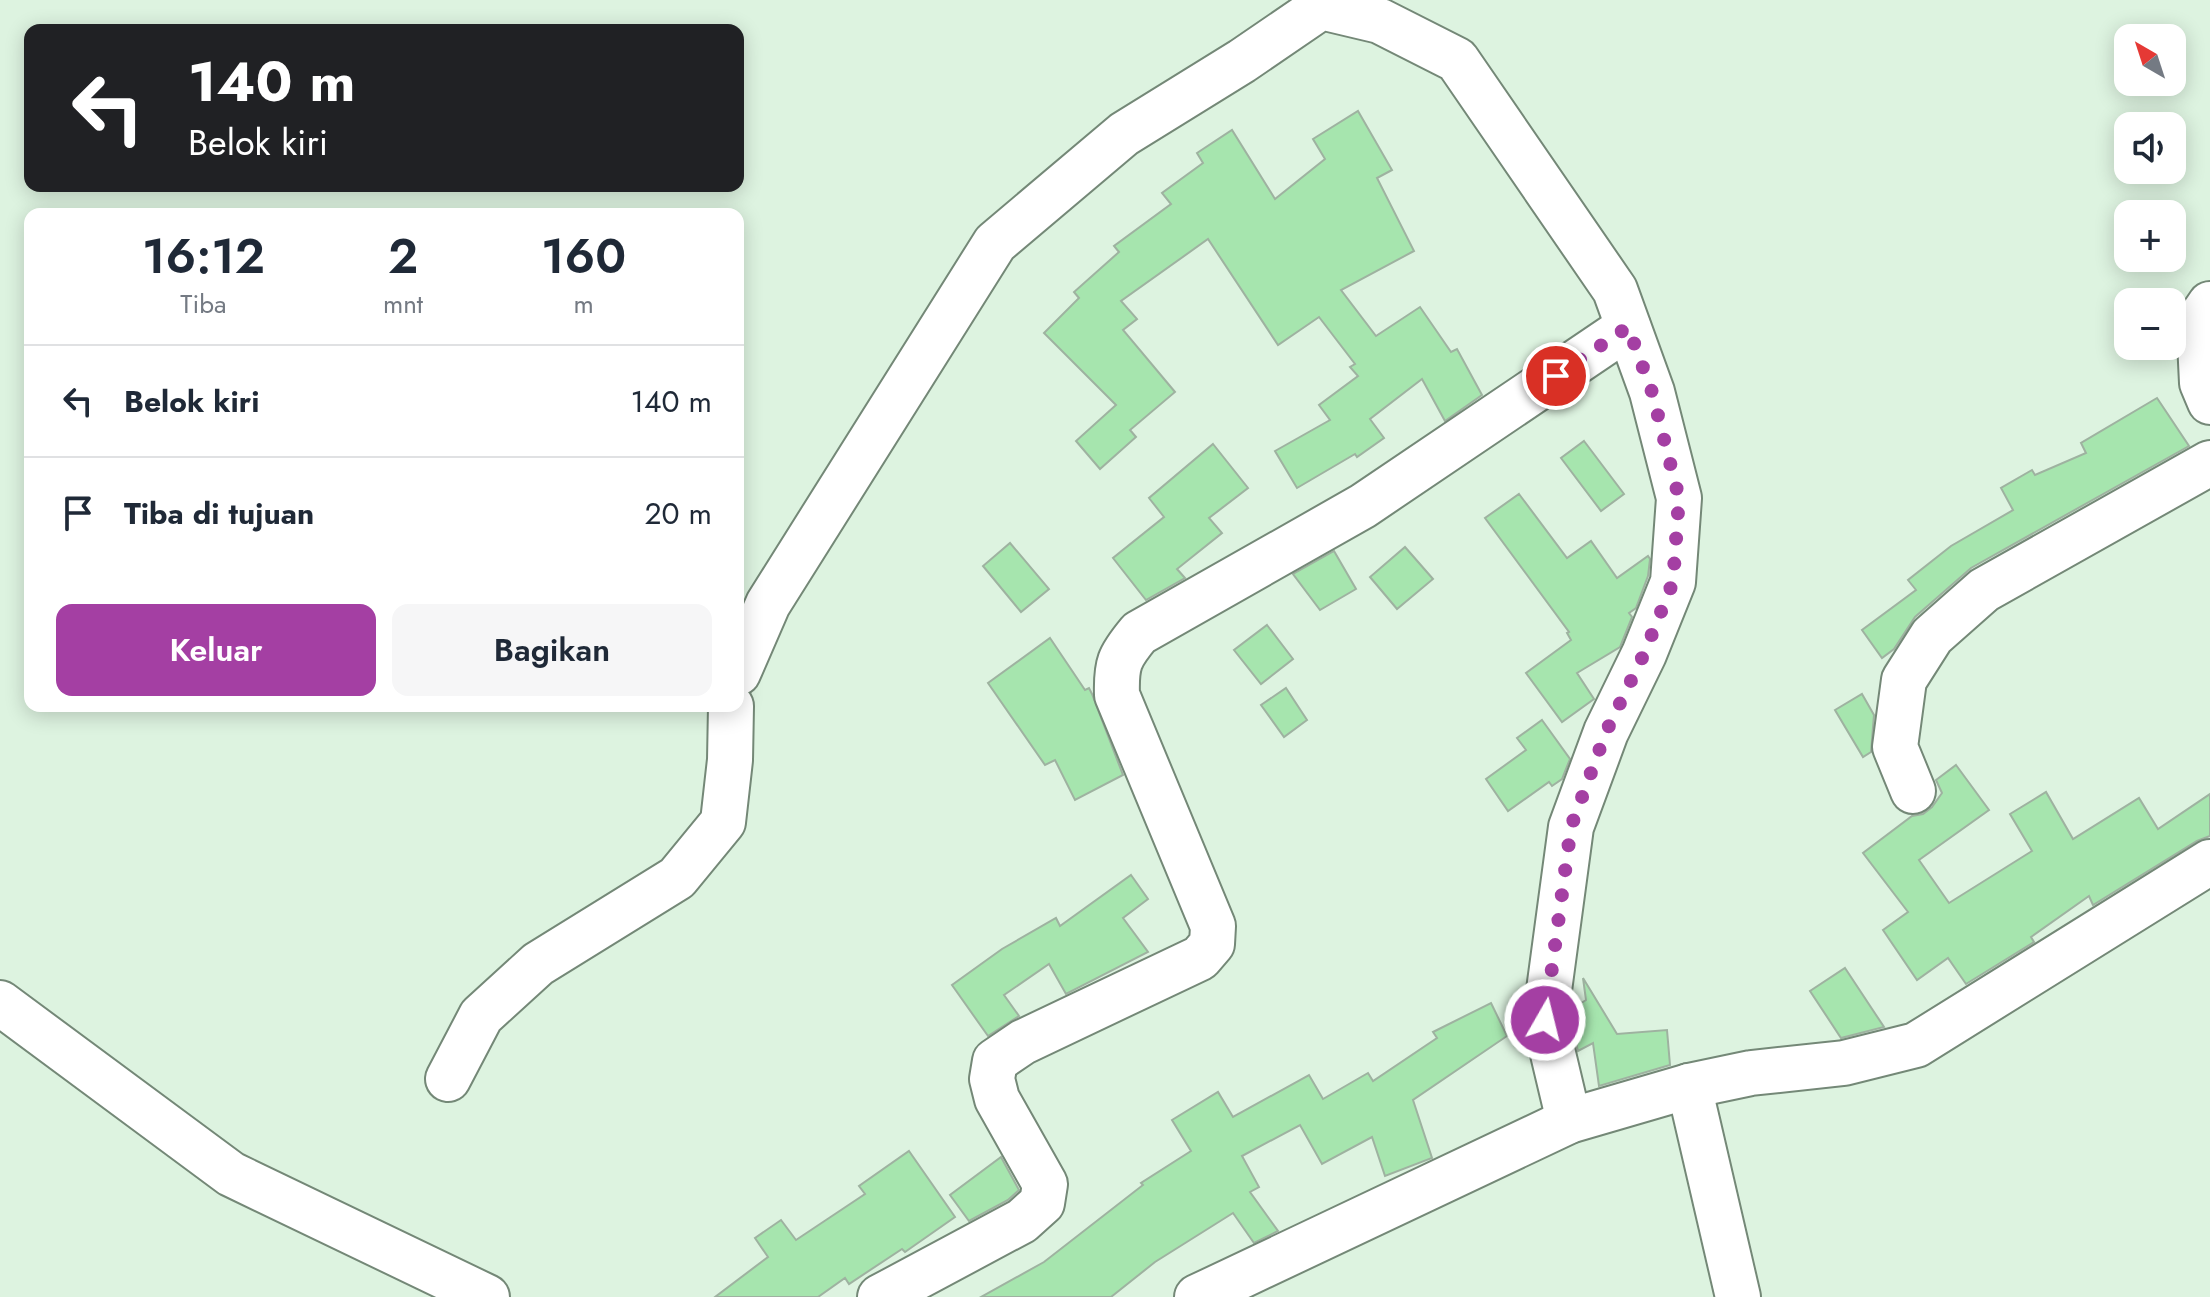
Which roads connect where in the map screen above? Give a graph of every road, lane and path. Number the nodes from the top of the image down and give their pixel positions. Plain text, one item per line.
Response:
1 (1318, 4) edge
2 (2210, 304) edge
3 (1628, 327) junction
4 (2210, 402) edge
5 (2210, 463) edge
6 (744, 659) edge
7 (731, 712) edge
8 (1913, 791) dead end
9 (2210, 862) edge
10 (0, 1003) edge
11 (448, 1079) dead end
12 (1689, 1086) junction
13 (1569, 1121) junction
14 (487, 1297) edge
15 (880, 1297) edge
16 (1197, 1297) edge
17 (1738, 1297) edge

1 - 3 street
1 - 6 street
2 - 4 street
3 - 13 street
3 - 15 street
5 - 8 street
7 - 11 street
9 - 12 street
10 - 14 street
12 - 13 street
12 - 17 street
13 - 16 street

